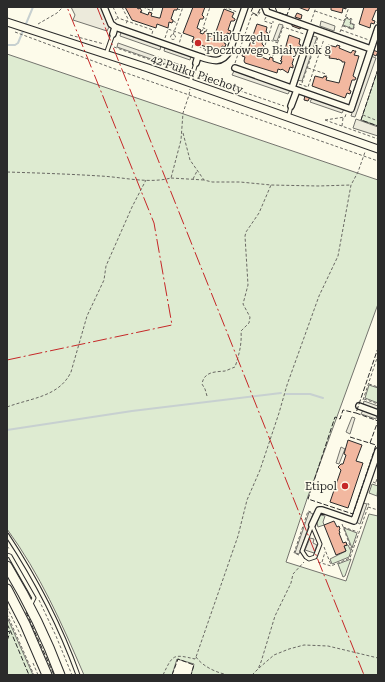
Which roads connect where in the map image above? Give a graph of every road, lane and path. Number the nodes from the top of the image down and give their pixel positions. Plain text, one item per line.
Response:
1 (64, 7) edge
2 (104, 7) edge
3 (113, 7) edge
4 (122, 7) edge
5 (143, 7) edge
6 (153, 7) edge
7 (183, 7) edge
8 (210, 7) edge
9 (224, 7) edge
10 (245, 7) edge
11 (265, 7) edge
12 (316, 7) edge
13 (228, 8) edge
14 (346, 8) edge
15 (349, 8) edge
16 (177, 9) dead end
17 (141, 10) dead end
18 (182, 10) junction
19 (314, 11) junction
20 (240, 12) dead end
21 (312, 16) dead end
22 (346, 17) junction
23 (204, 18) dead end
24 (206, 19) junction
25 (7, 22) edge
26 (127, 22) junction
27 (173, 22) dead end
28 (276, 22) dead end
29 (178, 23) junction
30 (350, 23) junction
31 (273, 24) junction
32 (36, 26) dead end
33 (342, 26) dead end
34 (115, 27) junction
35 (203, 28) junction
36 (349, 28) junction
37 (378, 28) edge
38 (19, 30) junction
39 (341, 30) dead end
40 (175, 31) junction
41 (200, 31) dead end
42 (311, 31) junction
43 (152, 32) dead end
44 (206, 32) dead end
45 (28, 33) junction
46 (113, 34) joint
47 (173, 35) dead end
48 (267, 39) junction
49 (324, 39) dead end
50 (164, 40) dead end
51 (370, 40) dead end
52 (278, 42) junction
53 (182, 46) dead end
54 (192, 46) dead end
55 (111, 47) dead end
56 (206, 49) dead end
57 (371, 49) junction
58 (238, 53) junction
59 (106, 54) junction
60 (242, 55) dead end
61 (198, 56) junction
62 (196, 63) joint
63 (234, 66) joint
64 (308, 67) junction
65 (314, 70) junction
66 (189, 74) dead end
67 (194, 75) dead end
68 (326, 76) dead end
69 (189, 83) junction
70 (302, 84) junction
71 (294, 87) junction
72 (189, 95) junction
73 (289, 107) junction
74 (346, 111) dead end
75 (363, 115) dead end
76 (343, 117) junction
77 (288, 118) junction
78 (378, 121) edge
79 (342, 126) junction
80 (182, 132) junction
81 (378, 139) edge
82 (367, 145) junction
83 (378, 149) edge
84 (363, 156) junction
85 (378, 161) edge
86 (197, 171) junction
87 (7, 172) edge
88 (170, 178) junction
89 (193, 179) junction
90 (146, 180) junction
91 (204, 180) junction
92 (271, 185) junction
93 (351, 185) junction
94 (378, 355) edge
95 (377, 360) edge
96 (368, 384) junction
97 (378, 387) edge
98 (207, 396) dead end
99 (378, 404) edge
100 (359, 406) dead end
101 (7, 407) edge
102 (378, 413) edge
103 (378, 451) edge
104 (378, 475) edge
105 (378, 484) edge
106 (364, 502) dead end
107 (368, 507) junction
108 (378, 510) edge
109 (316, 514) junction
110 (340, 520) dead end
111 (312, 525) junction
112 (343, 526) junction
113 (340, 527) dead end
114 (359, 532) junction
115 (7, 535) edge
116 (323, 542) dead end
117 (349, 542) junction
118 (346, 543) dead end
119 (7, 546) edge
120 (326, 551) junction
121 (352, 551) junction
122 (12, 553) dead end
123 (7, 555) edge
124 (302, 557) dead end
125 (303, 559) dead end
126 (314, 560) dead end
127 (322, 563) junction
128 (7, 566) edge
129 (331, 566) junction
130 (20, 587) junction
131 (8, 590) edge
132 (37, 595) dead end
133 (30, 605) junction
134 (7, 607) edge
135 (7, 614) edge
136 (22, 639) dead end
137 (196, 657) junction
138 (378, 658) edge
139 (32, 662) dead end
140 (258, 669) junction
141 (34, 675) edge
142 (38, 675) edge
143 (47, 675) edge
144 (60, 675) edge
145 (72, 675) edge
146 (78, 675) edge
147 (163, 675) edge
148 (230, 675) edge
149 (252, 675) edge

1 - 32 path
2 - 34 street
3 - 26 path
4 - 26 path
5 - 6 path
5 - 17 path
7 - 18 path
8 - 24 path
9 - 13 path
10 - 61 street
11 - 42 street
12 - 19 path
13 - 20 path
14 - 15 path
15 - 22 path
16 - 18 path
18 - 29 path
19 - 21 path
19 - 22 path
22 - 30 path
23 - 24 path
24 - 35 path
25 - 38 street, 42 Pułku Piechoty
26 - 43 path
27 - 29 path
28 - 31 path
29 - 40 path
30 - 36 path
30 - 36 path
31 - 48 path
31 - 58 path
33 - 36 path
34 - 46 street
34 - 61 street
35 - 41 path
35 - 44 path
37 - 57 street
38 - 45 street, 42 Pułku Piechoty
38 - 45 path
39 - 51 path
40 - 47 path
40 - 50 path
40 - 53 path
42 - 52 path
42 - 57 street
42 - 64 path
42 - 71 street
45 - 59 street, 42 Pułku Piechoty
45 - 72 path
46 - 59 lane
48 - 52 path
48 - 52 path
49 - 65 path
54 - 56 path
55 - 66 path
57 - 71 street
58 - 60 path
58 - 63 path
59 - 69 street, 42 Pułku Piechoty
61 - 62 street
62 - 69 lane
63 - 71 street
64 - 65 path
64 - 70 path
65 - 68 path
65 - 70 path
67 - 73 path
69 - 72 path
69 - 77 street, 42 Pułku Piechoty
70 - 71 path
71 - 73 street
72 - 80 path
72 - 84 path
73 - 77 lane
74 - 76 path
75 - 78 path
76 - 79 path
76 - 79 path
77 - 82 street, 42 Pułku Piechoty
79 - 81 path
80 - 86 path
80 - 88 path
82 - 83 street, 42 Pułku Piechoty
82 - 84 path
84 - 85 path
84 - 93 path
86 - 89 path
86 - 91 path
87 - 90 path
88 - 89 path
88 - 90 path
89 - 91 path
90 - 101 path
91 - 92 path
92 - 93 path
92 - 98 path
93 - 137 path
94 - 95 path
95 - 96 path
96 - 97 path
96 - 99 path
100 - 102 street
103 - 109 street
104 - 105 path
106 - 107 path
107 - 108 path
107 - 114 path
109 - 111 street
109 - 124 path
110 - 112 path
111 - 111 lane
112 - 113 path
112 - 114 path
112 - 117 path
114 - 121 path
115 - 146 lane
116 - 120 path
117 - 118 path
117 - 121 path
119 - 122 path
120 - 127 path
120 - 129 path
121 - 129 path
123 - 133 lane
125 - 140 path
126 - 127 path
127 - 129 path
128 - 130 highway
130 - 131 highway
130 - 133 highway
131 - 143 highway
132 - 145 path
133 - 144 highway
134 - 136 path
135 - 141 path
137 - 147 path
137 - 148 path
138 - 140 path
139 - 142 path
140 - 149 path

